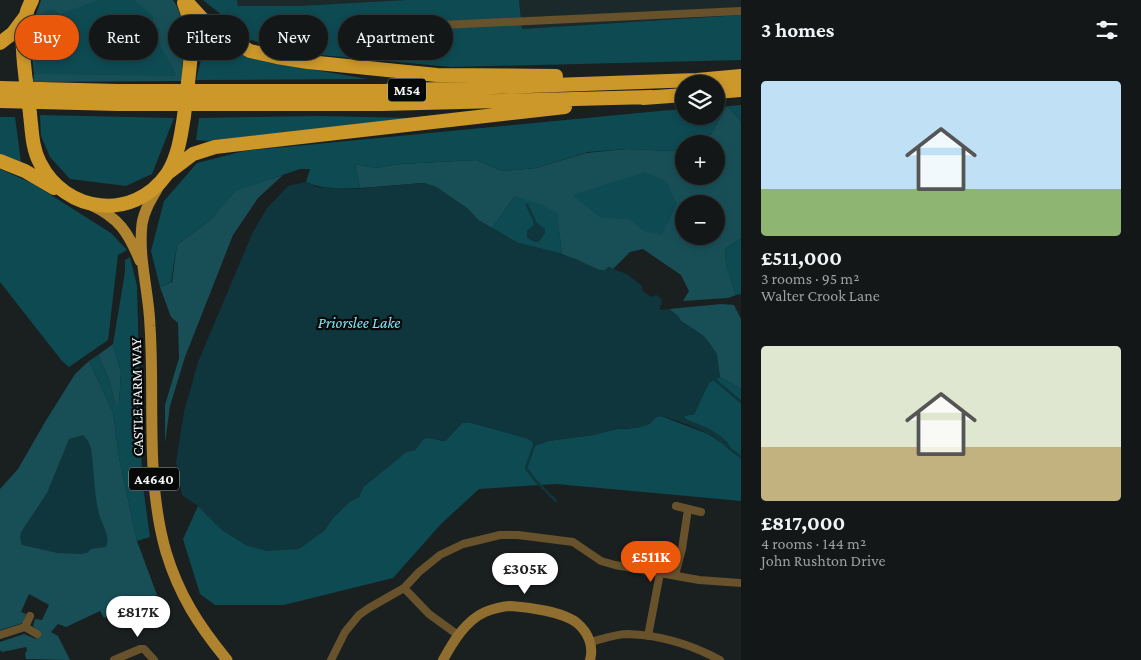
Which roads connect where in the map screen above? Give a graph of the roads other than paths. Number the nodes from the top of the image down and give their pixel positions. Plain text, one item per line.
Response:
1 (28, 0) edge
2 (32, 0) edge
3 (183, 0) edge
4 (741, 11) edge
5 (25, 15) edge
6 (25, 15) edge
7 (453, 24) edge
8 (15, 30) edge
9 (0, 43) edge
10 (24, 60) edge
11 (741, 76) edge
12 (725, 77) edge
13 (675, 79) edge
14 (675, 81) edge
15 (0, 88) edge
16 (741, 90) edge
17 (725, 91) edge
18 (675, 95) edge
19 (651, 97) junction
20 (0, 101) edge
21 (0, 161) edge
22 (166, 175) junction
23 (66, 194) junction
24 (88, 203) junction
25 (142, 267) junction
26 (676, 506) dead end
27 (688, 509) junction
28 (701, 512) dead end
29 (660, 573) junction
30 (675, 575) junction
31 (741, 583) edge
32 (404, 588) junction
33 (30, 616) dead end
34 (25, 627) junction
35 (0, 634) edge
36 (37, 634) dead end
37 (458, 635) junction
38 (648, 636) junction
39 (590, 642) junction
40 (114, 660) edge
41 (154, 660) edge
42 (227, 660) edge
43 (331, 660) edge
44 (443, 660) edge
45 (590, 660) edge
46 (720, 660) edge

1 - 5 main road
2 - 6 highway
3 - 13 highway
3 - 22 highway, bridge
4 - 7 street
8 - 9 highway
10 - 23 highway, bridge
11 - 12 highway, M54
14 - 15 highway, M54
16 - 17 highway
18 - 19 highway, M54
19 - 20 highway, M54
19 - 22 highway
21 - 23 highway
22 - 24 highway
22 - 25 main road, CASTLE FARM WAY / A4640
23 - 24 highway
24 - 25 main road, CASTLE FARM WAY / A4640
25 - 42 main road, CASTLE FARM WAY / A4640
26 - 27 street
27 - 28 street
27 - 30 street
29 - 30 street
29 - 32 street
29 - 38 street
30 - 31 street
32 - 37 street
32 - 43 street
33 - 34 street
34 - 35 street
34 - 36 street
37 - 39 street
37 - 44 street
38 - 39 street
38 - 46 street
39 - 45 street
40 - 41 street

